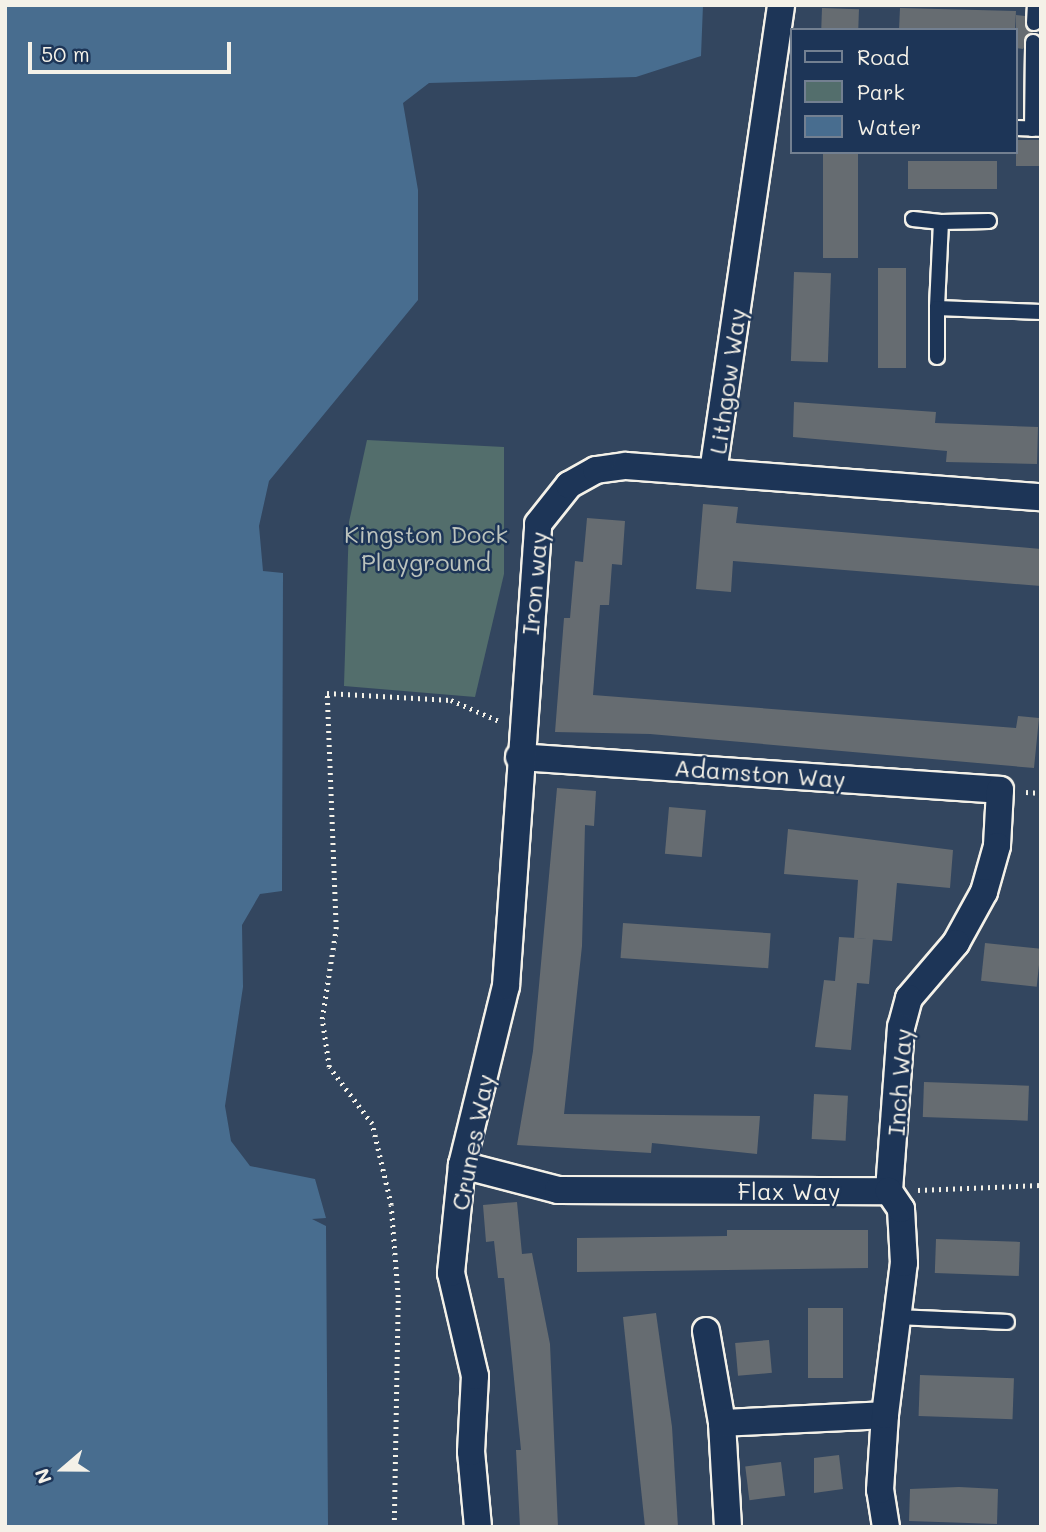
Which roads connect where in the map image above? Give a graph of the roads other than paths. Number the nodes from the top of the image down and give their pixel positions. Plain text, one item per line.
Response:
1 (781, 5) edge
2 (1035, 5) edge
3 (1034, 23) dead end
4 (1033, 42) dead end
5 (1018, 128) edge
6 (1036, 129) edge
7 (913, 219) dead end
8 (989, 221) dead end
9 (941, 222) junction
10 (937, 308) junction
11 (1041, 312) edge
12 (937, 356) dead end
13 (713, 472) junction
14 (1041, 497) edge
15 (519, 757) junction
16 (1000, 790) joint
17 (462, 1165) junction
18 (889, 1191) junction
19 (898, 1317) junction
20 (1007, 1322) dead end
21 (706, 1331) dead end
22 (885, 1415) junction
23 (722, 1423) junction
24 (478, 1527) edge
25 (728, 1527) edge
26 (886, 1527) edge

1 - 13 street, Lithgow Way
2 - 3 lane
4 - 6 lane
5 - 6 lane
7 - 9 lane
8 - 9 lane
9 - 10 lane
10 - 11 lane
10 - 12 lane
13 - 14 street, Lithgow Way
13 - 15 street, Iron way
15 - 16 street, Adamston Way
15 - 17 street, Crunes Way
16 - 18 street, Inch Way
17 - 18 street, Flax Way
17 - 24 street, Crunes Way
18 - 19 street
19 - 20 lane
19 - 22 street
21 - 23 street
22 - 23 street
22 - 26 street
23 - 25 street

